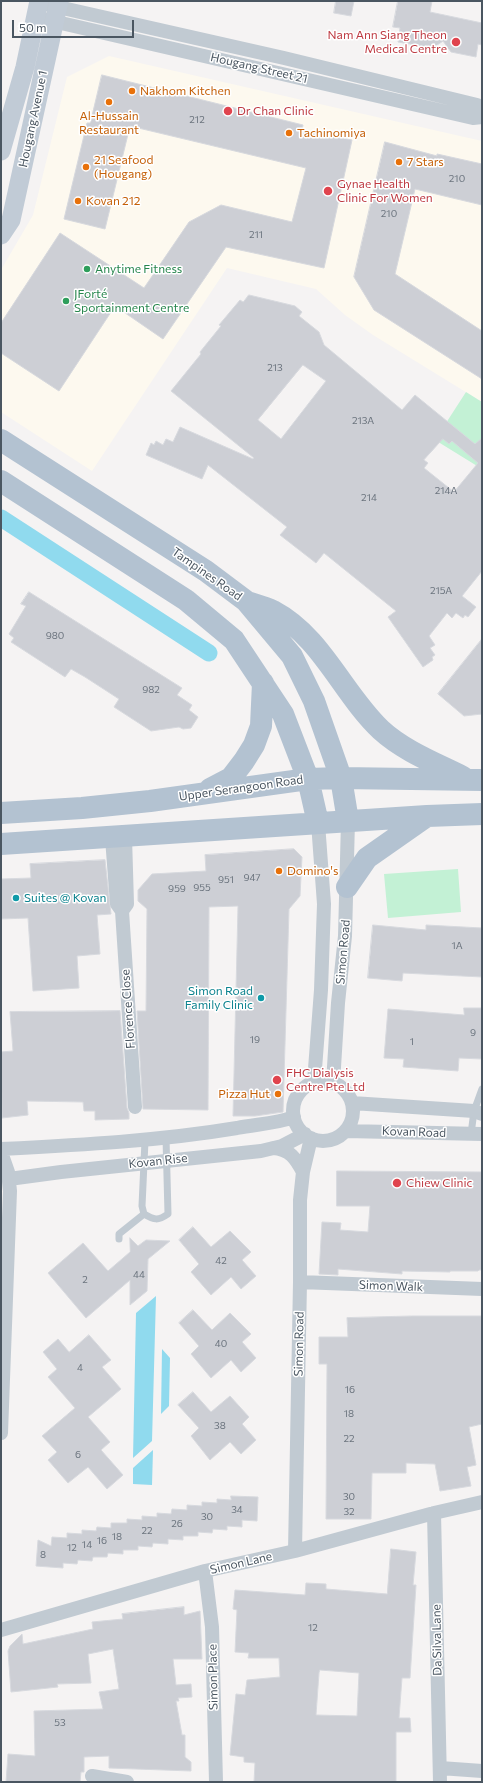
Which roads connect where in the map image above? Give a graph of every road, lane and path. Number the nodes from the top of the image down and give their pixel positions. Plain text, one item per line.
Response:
1 (38, 7) edge
2 (57, 10) edge
3 (482, 109) edge
4 (482, 117) edge
5 (1, 151) edge
6 (4, 223) edge
7 (1, 440) edge
8 (1, 481) edge
9 (246, 601) junction
10 (263, 683) junction
11 (342, 778) junction
12 (308, 779) junction
13 (476, 780) edge
14 (201, 793) junction
15 (1, 813) edge
16 (482, 814) edge
17 (427, 816) junction
18 (348, 821) junction
19 (318, 823) junction
20 (118, 837) junction
21 (1, 844) edge
22 (347, 888) junction
23 (314, 1082) junction
24 (333, 1083) junction
25 (482, 1089) edge
26 (352, 1103) junction
27 (135, 1107) dead end
28 (478, 1113) edge
29 (294, 1117) junction
30 (346, 1130) junction
31 (476, 1134) edge
32 (308, 1136) junction
33 (166, 1138) junction
34 (145, 1141) junction
35 (273, 1148) junction
36 (1, 1150) edge
37 (168, 1160) junction
38 (144, 1162) junction
39 (303, 1172) junction
40 (9, 1179) junction
41 (144, 1214) junction
42 (119, 1239) dead end
43 (300, 1282) junction
44 (482, 1289) edge
45 (1, 1422) edge
46 (1, 1433) edge
47 (482, 1502) edge
48 (434, 1513) junction
49 (295, 1551) junction
50 (205, 1572) junction
51 (1, 1630) edge
52 (440, 1768) junction
53 (482, 1771) edge
54 (92, 1776) dead end
55 (127, 1782) edge
56 (216, 1782) edge
57 (440, 1782) edge

1 - 2 street, Hougang Street 21
1 - 5 main road, Hougang Avenue 1
2 - 3 street, Hougang Street 21
2 - 4 street, Hougang Street 21
2 - 6 main road, Hougang Avenue 1
7 - 9 main road, Tampines Road
8 - 10 main road
9 - 11 main road, Tampines Road
9 - 13 main road
10 - 12 main road
10 - 14 main road
11 - 12 main road, Upper Serangoon Road
11 - 13 main road, Upper Serangoon Road
11 - 18 main road, Tampines Road
12 - 14 main road, Upper Serangoon Road
12 - 19 main road
14 - 15 main road, Upper Serangoon Road
16 - 17 main road
17 - 18 main road
17 - 22 main road
18 - 19 main road
18 - 22 street, Simon Road
19 - 20 main road
19 - 23 street, Simon Road
20 - 21 main road
20 - 27 street, Florence Close
22 - 24 street, Simon Road
23 - 24 street
23 - 29 street
24 - 26 street
25 - 28 lane
26 - 28 street, Kovan Road
26 - 30 street
28 - 31 lane
29 - 32 street
29 - 33 street, Kovan Rise
30 - 31 street, Kovan Road
30 - 32 street
32 - 35 street, Kovan Rise
32 - 39 street, Simon Road
33 - 34 street, Kovan Rise
33 - 37 lane
34 - 36 street, Kovan Rise
34 - 38 lane
35 - 37 street, Kovan Rise
35 - 39 street
36 - 40 street
37 - 38 street, Kovan Rise
37 - 41 lane
38 - 40 street, Kovan Rise
38 - 41 lane
39 - 43 street, Simon Road
40 - 45 street
41 - 42 lane
43 - 44 street, Simon Walk
43 - 49 street, Simon Road
45 - 46 street
47 - 48 street, Simon Lane
48 - 49 street, Simon Lane
48 - 52 street, Da Silva Lane
49 - 50 street, Simon Lane
50 - 51 street, Simon Lane
50 - 56 street, Simon Place
52 - 53 street
52 - 57 street, Da Silva Lane
54 - 55 street

